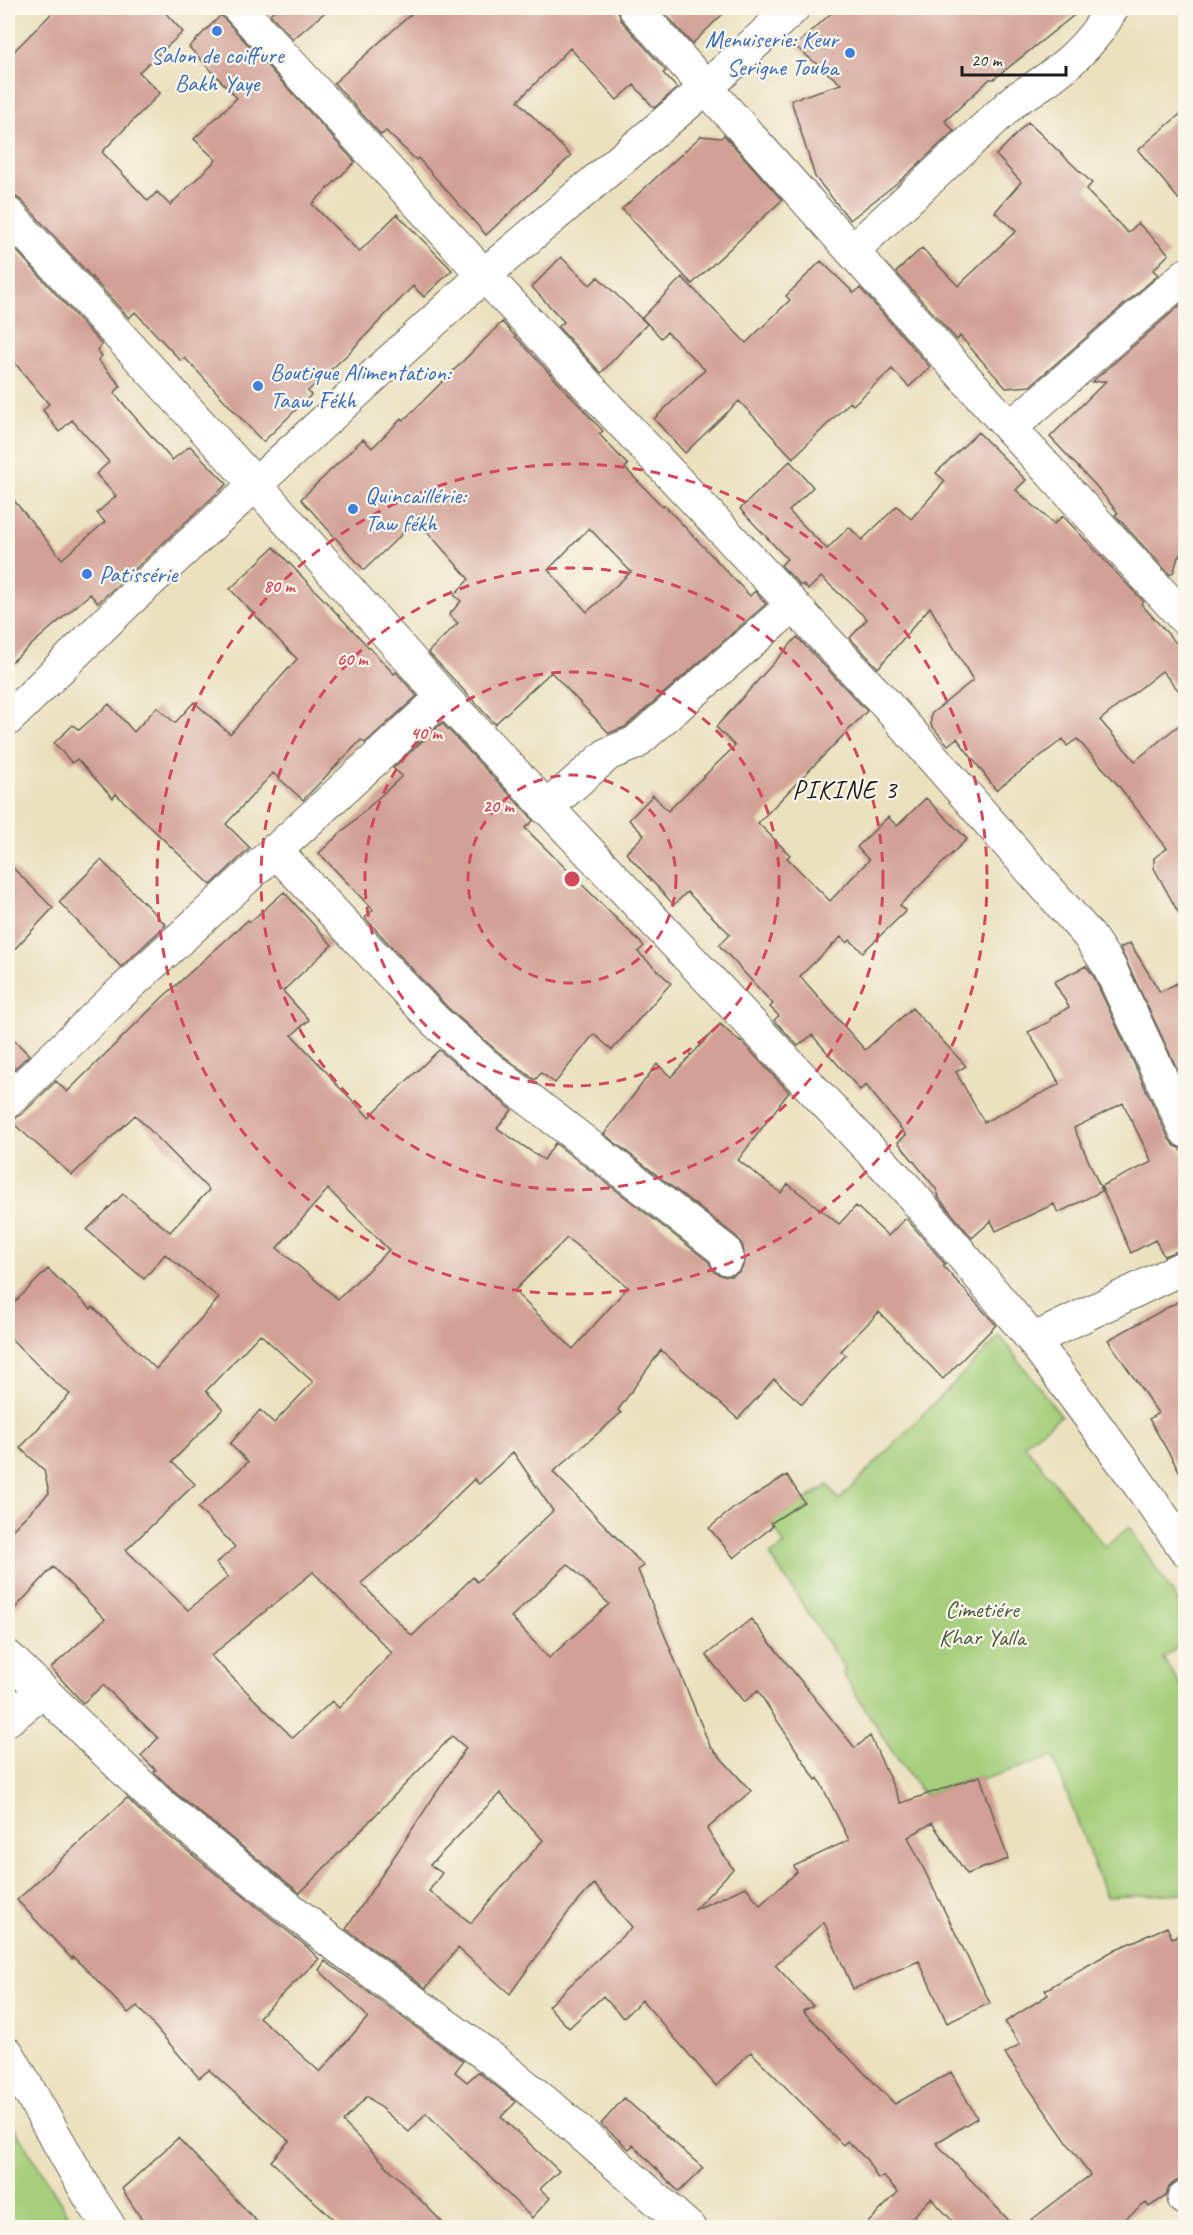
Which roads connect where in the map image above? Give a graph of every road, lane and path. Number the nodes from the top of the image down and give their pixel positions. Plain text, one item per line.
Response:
1 (239, 8) edge
2 (635, 8) edge
3 (793, 8) edge
4 (1112, 8) edge
5 (707, 87) junction
6 (8, 214) edge
7 (853, 250) junction
8 (484, 275) junction
9 (1185, 275) edge
10 (1010, 428) junction
11 (256, 484) junction
12 (793, 605) junction
13 (1185, 620) edge
14 (443, 697) junction
15 (8, 719) edge
16 (546, 808) junction
17 (275, 850) junction
18 (1178, 1098) edge
19 (8, 1101) edge
20 (1185, 1131) edge
21 (727, 1258) dead end
22 (1185, 1266) edge
23 (1033, 1340) junction
24 (1185, 1550) edge
25 (8, 1657) edge
26 (43, 1691) junction
27 (8, 1719) edge
28 (8, 2054) edge
29 (110, 2228) edge
30 (689, 2228) edge

1 - 8 street
2 - 5 street
3 - 5 street
4 - 7 street
5 - 7 street
5 - 8 street
6 - 11 street
7 - 10 street
8 - 11 street
8 - 12 street
9 - 10 street
10 - 13 street
11 - 14 street
11 - 15 street
12 - 16 street
12 - 18 street
14 - 16 street
14 - 17 street
16 - 23 street
17 - 19 street
17 - 21 street
18 - 20 street
22 - 23 street
23 - 24 street
25 - 26 street
26 - 27 street
26 - 30 street
28 - 29 street

